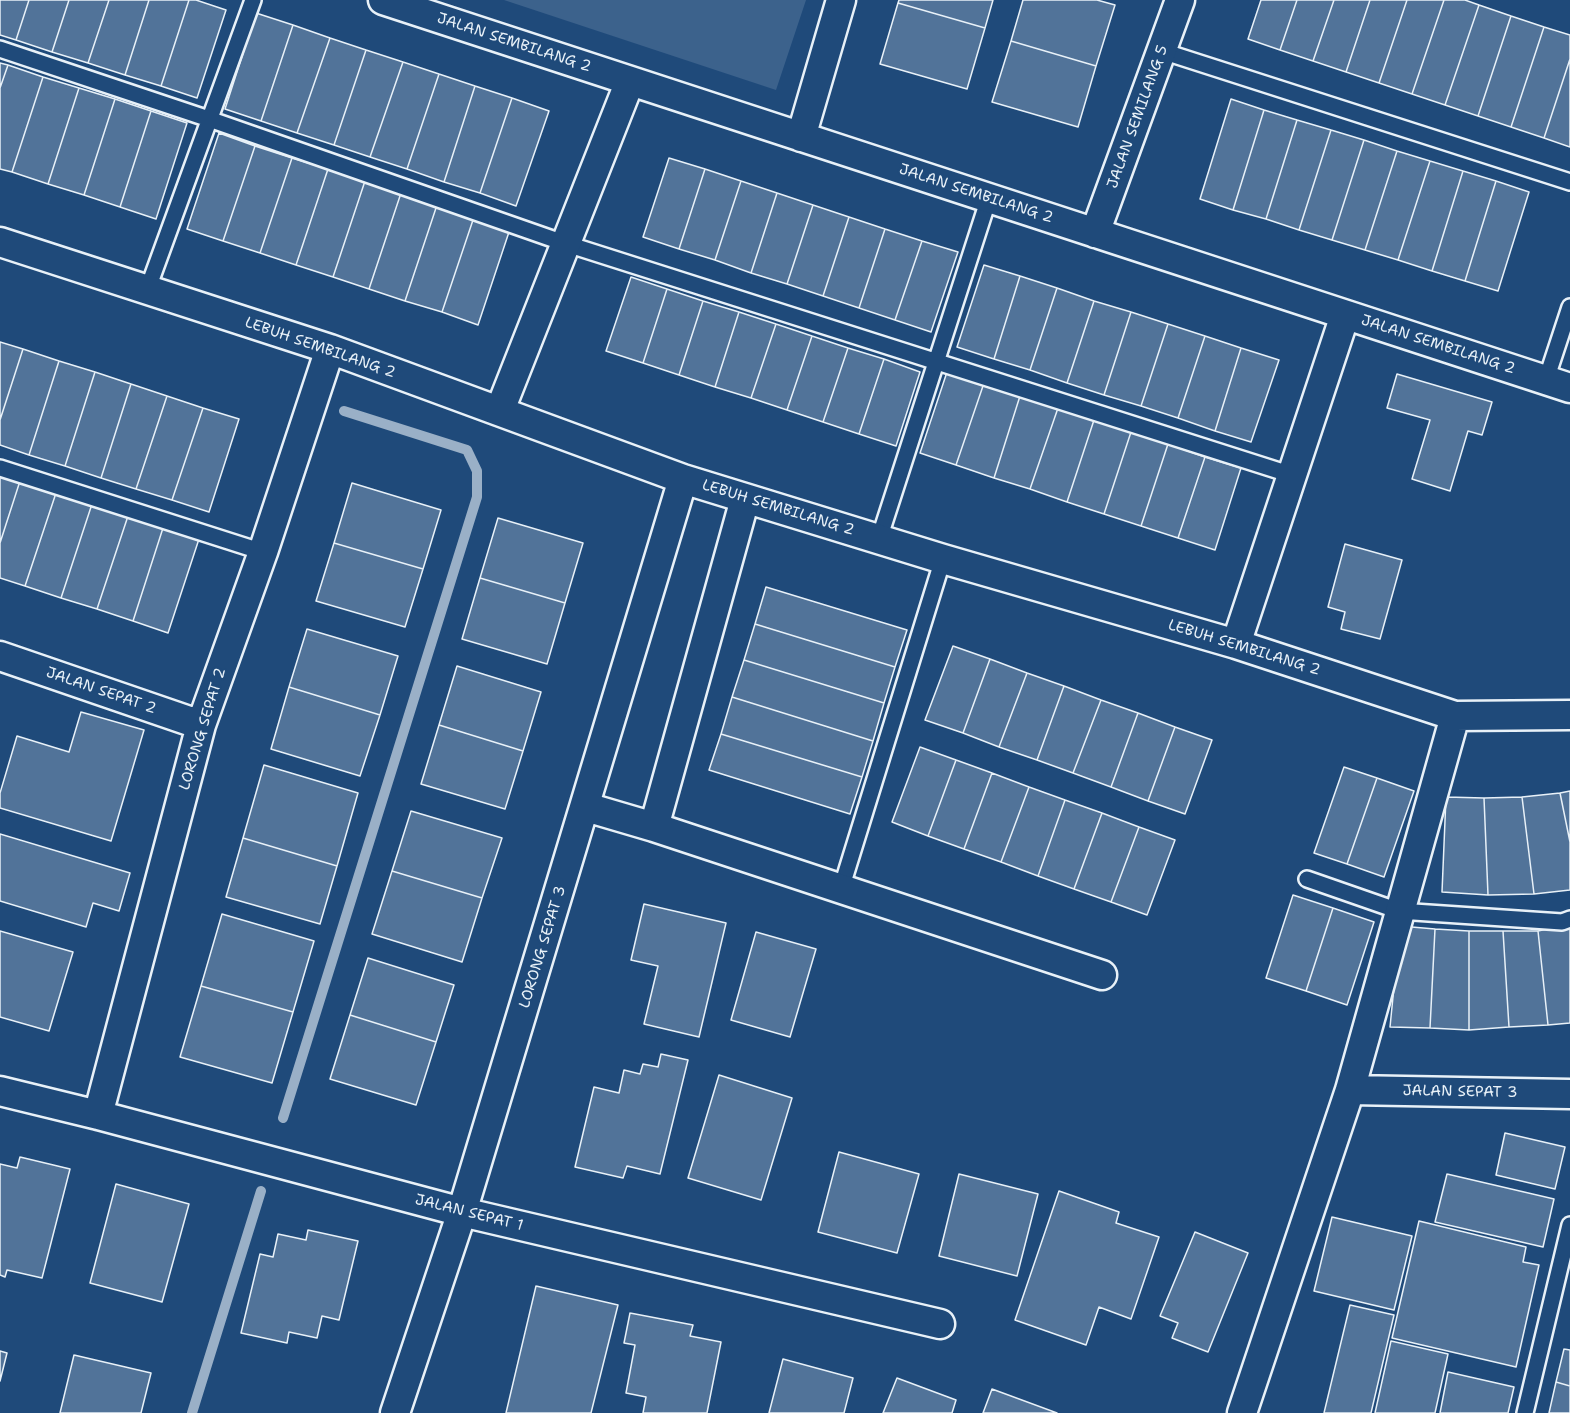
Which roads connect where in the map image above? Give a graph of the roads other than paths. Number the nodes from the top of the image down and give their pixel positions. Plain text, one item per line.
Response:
1 (253, 0) edge
2 (383, 0) edge
3 (841, 0) edge
4 (1180, 0) edge
5 (0, 49) edge
6 (1162, 51) junction
7 (630, 81) junction
8 (209, 119) junction
9 (801, 136) junction
10 (1570, 182) edge
11 (989, 198) junction
12 (1095, 233) junction
13 (0, 242) edge
14 (567, 244) junction
15 (147, 291) junction
16 (1570, 307) edge
17 (1345, 315) junction
18 (330, 350) junction
19 (936, 362) junction
20 (1558, 384) edge
21 (500, 410) junction
22 (0, 468) edge
23 (1292, 475) junction
24 (683, 479) junction
25 (745, 499) junction
26 (879, 539) junction
27 (263, 552) junction
28 (943, 559) junction
29 (1236, 644) junction
30 (0, 656) edge
31 (1570, 715) edge
32 (1455, 716) junction
33 (201, 725) junction
34 (586, 807) junction
35 (654, 827) junction
36 (1307, 879) dead end
37 (841, 888) junction
38 (1399, 911) junction
39 (1570, 919) edge
40 (1102, 975) dead end
41 (1350, 1090) junction
42 (0, 1091) edge
43 (1570, 1094) edge
44 (98, 1115) junction
45 (462, 1212) junction
46 (1570, 1225) edge
47 (940, 1324) dead end
48 (395, 1413) edge
49 (1242, 1413) edge
50 (1525, 1413) edge

1 - 8 lane
2 - 7 street, JALAN SEMBILANG 2
3 - 9 street
4 - 6 street, JALAN SEMILANG 5
5 - 8 lane
6 - 10 lane
6 - 12 street, JALAN SEMILANG 5
7 - 9 street, JALAN SEMBILANG 2
7 - 14 street
8 - 14 lane
8 - 15 lane
9 - 11 street, JALAN SEMBILANG 2
11 - 12 street, JALAN SEMBILANG 2
11 - 19 lane
12 - 17 street, JALAN SEMBILANG 2
13 - 15 street, LEBUH SEMBILANG 2
14 - 19 lane
14 - 21 street
15 - 18 street, LEBUH SEMBILANG 2
16 - 20 lane
17 - 20 street, JALAN SEMBILANG 2
17 - 23 street
18 - 21 street, LEBUH SEMBILANG 2
18 - 27 street, LORONG SEPAT 2
19 - 23 lane
19 - 26 lane
21 - 24 street, LEBUH SEMBILANG 2
22 - 27 lane
23 - 29 street
24 - 25 street, LEBUH SEMBILANG 2
24 - 34 street, LORONG SEPAT 3
25 - 26 street, LEBUH SEMBILANG 2
25 - 35 street
26 - 28 street, LEBUH SEMBILANG 2
27 - 33 street, LORONG SEPAT 2
28 - 29 street, LEBUH SEMBILANG 2
28 - 37 lane
29 - 32 street, LEBUH SEMBILANG 2
30 - 33 street, JALAN SEPAT 2
31 - 32 street, LEBUH SEMBILANG 2
32 - 38 street
33 - 44 street, LORONG SEPAT 2
34 - 35 street
34 - 45 street, LORONG SEPAT 3
35 - 37 street
36 - 38 lane
37 - 40 street
38 - 39 lane
38 - 41 street
41 - 43 street, JALAN SEPAT 3
41 - 49 street
42 - 44 street, JALAN SEPAT 1
44 - 45 street, JALAN SEPAT 1
45 - 47 street, JALAN SEPAT 1
45 - 48 street, LORONG SEPAT 3
46 - 50 lane

